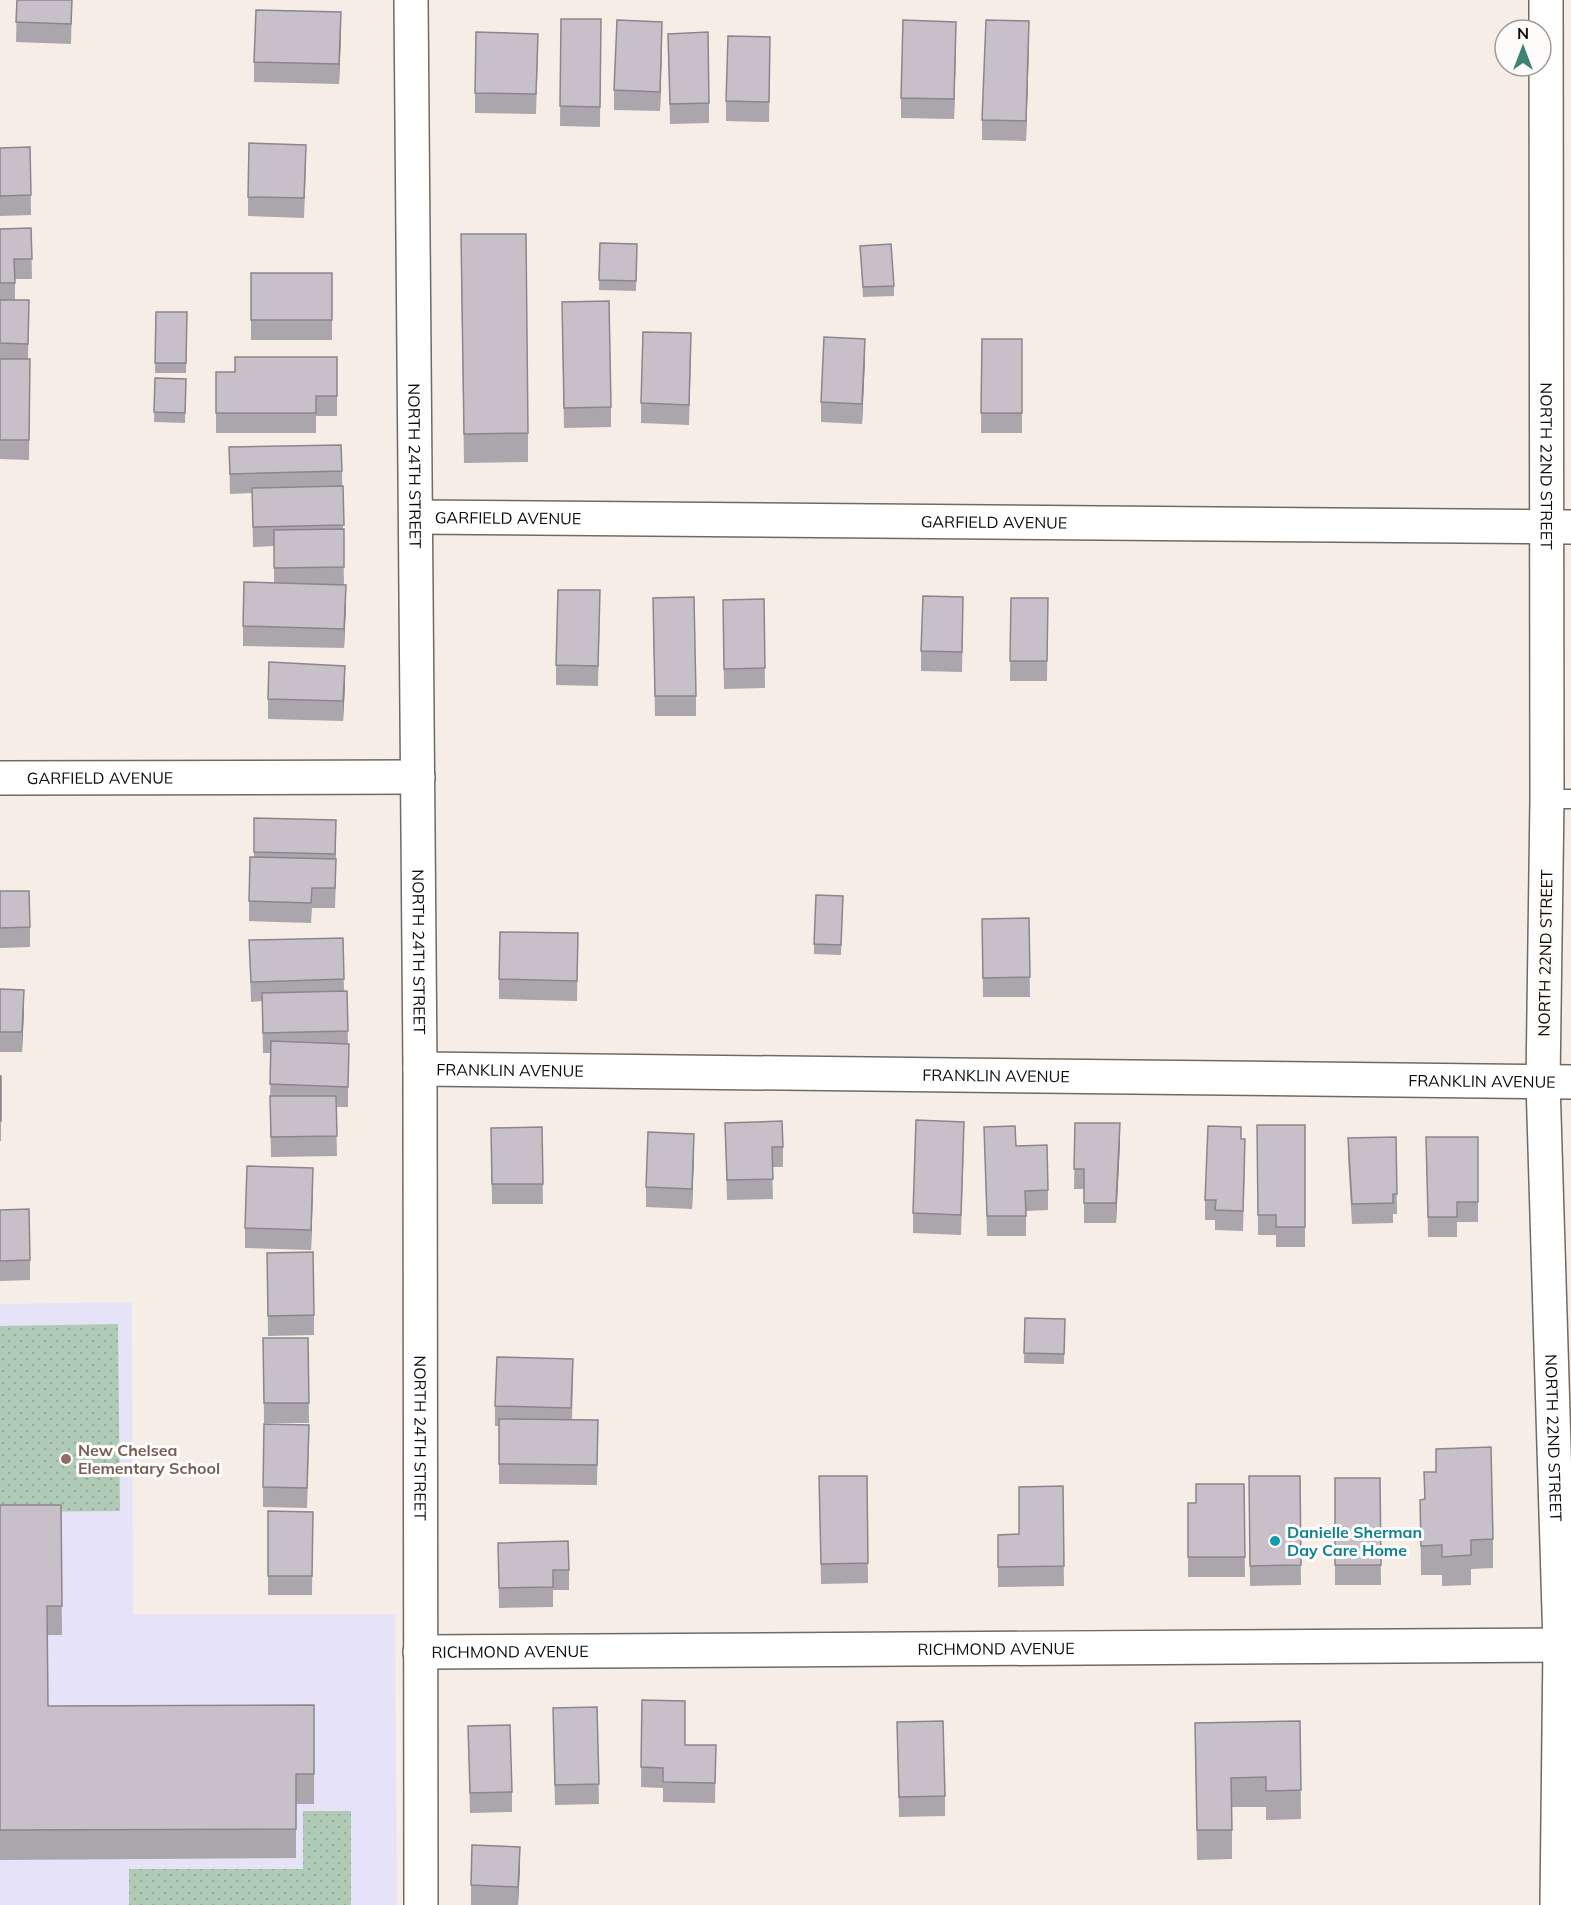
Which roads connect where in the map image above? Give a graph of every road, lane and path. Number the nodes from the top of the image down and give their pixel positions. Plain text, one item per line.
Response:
1 (411, 0) edge
2 (1546, 0) edge
3 (416, 517) junction
4 (1559, 527) edge
5 (418, 777) junction
6 (0, 778) edge
7 (1559, 799) edge
8 (420, 1069) junction
9 (1557, 1082) edge
10 (1565, 1645) edge
11 (420, 1652) junction
12 (421, 1905) edge
13 (1557, 1905) edge

1 - 3 street, NORTH 24TH STREET
2 - 4 street, NORTH 22ND STREET
3 - 4 street, GARFIELD AVENUE
3 - 5 street, NORTH 24TH STREET
4 - 7 street, NORTH 22ND STREET
5 - 6 street, GARFIELD AVENUE
5 - 8 street, NORTH 24TH STREET
7 - 9 street, NORTH 22ND STREET
8 - 9 street, FRANKLIN AVENUE
8 - 11 street, NORTH 24TH STREET
9 - 10 street, NORTH 22ND STREET
10 - 11 street, RICHMOND AVENUE
10 - 13 street, NORTH 22ND STREET
11 - 12 street, NORTH 24TH STREET

